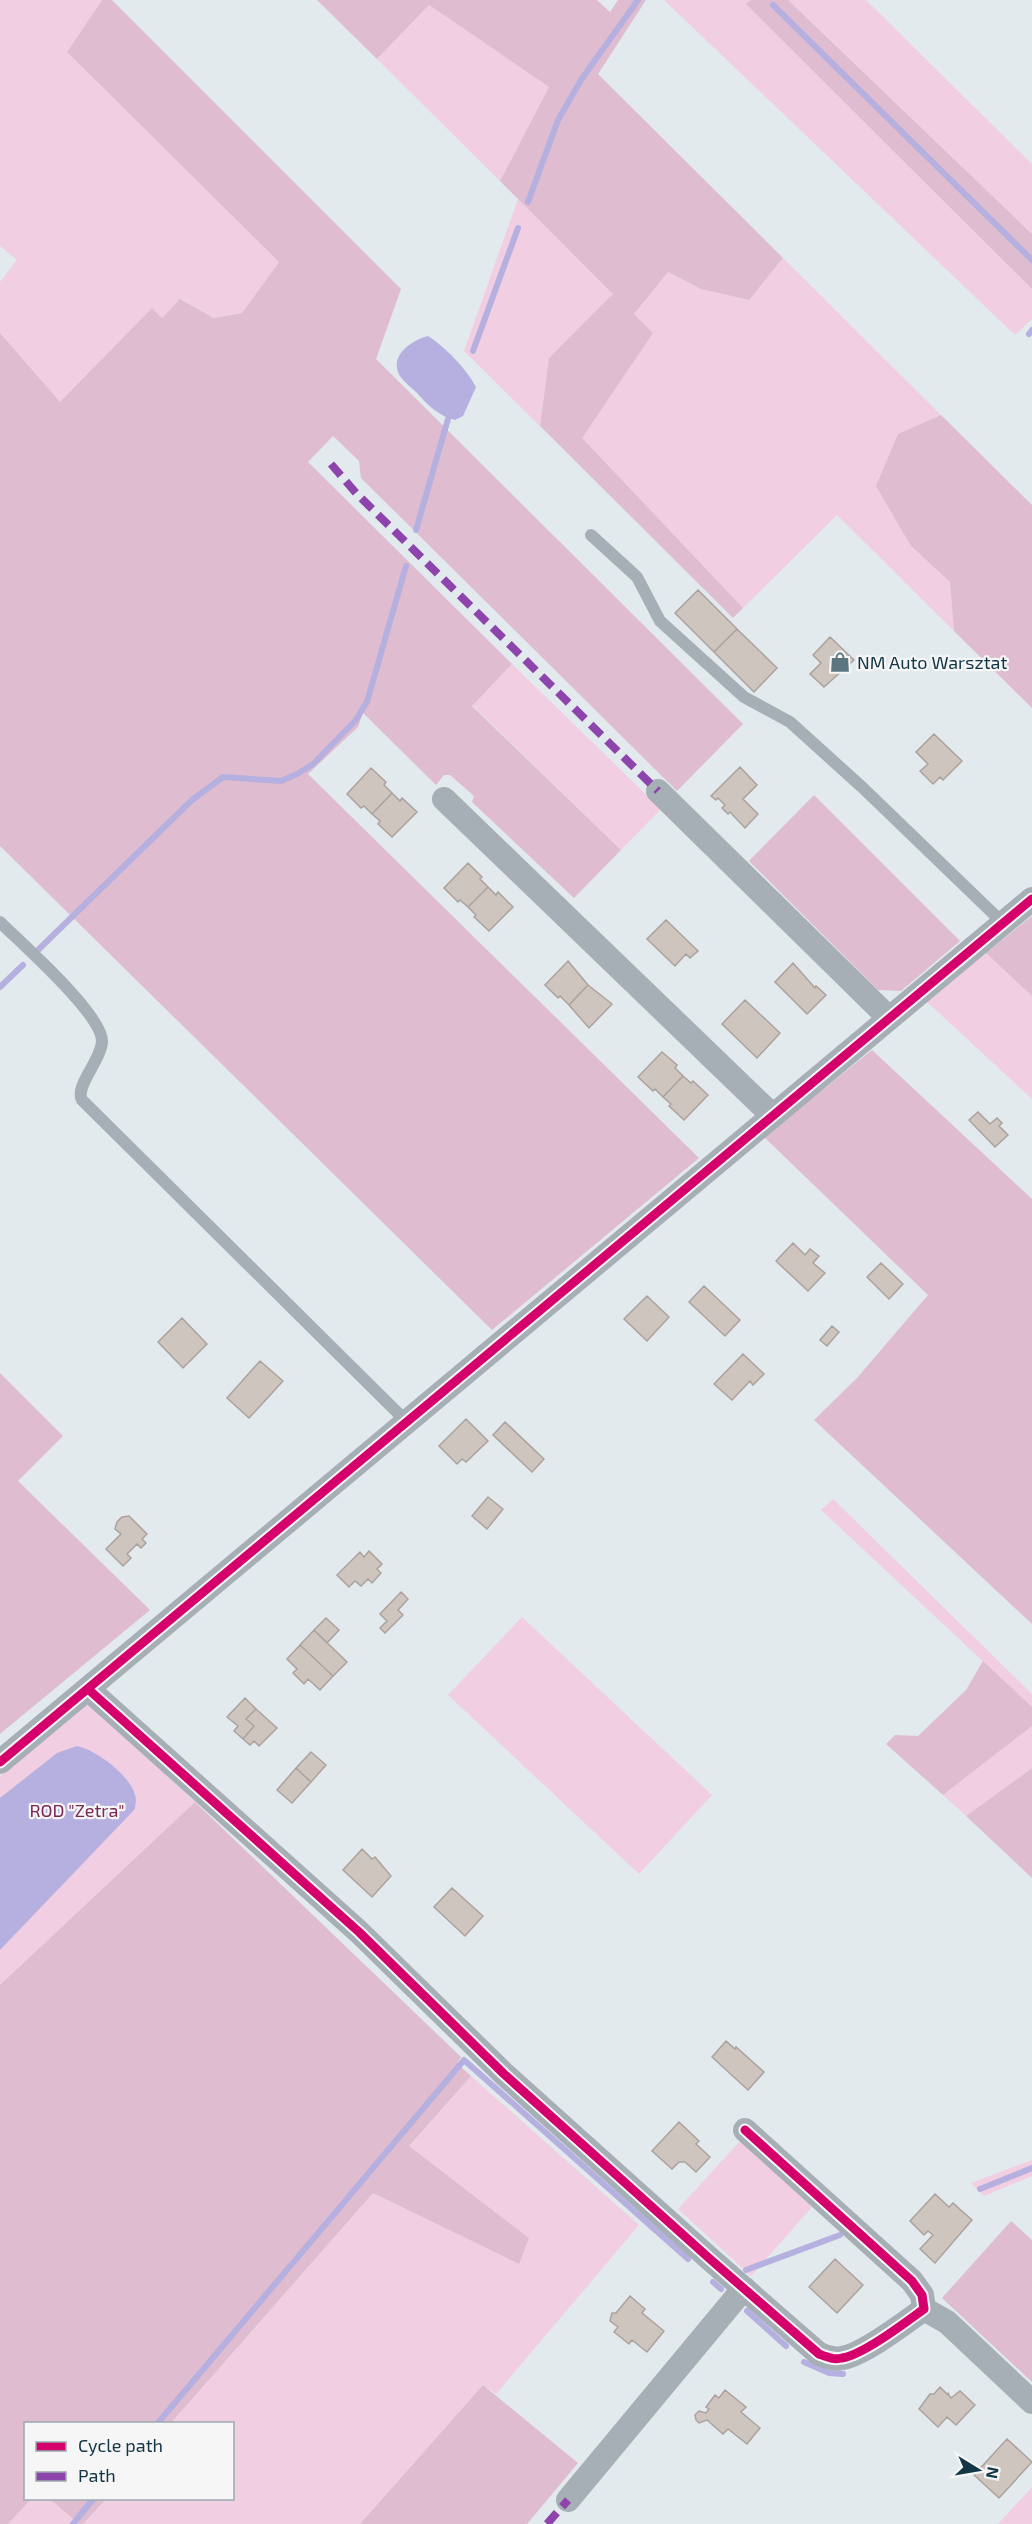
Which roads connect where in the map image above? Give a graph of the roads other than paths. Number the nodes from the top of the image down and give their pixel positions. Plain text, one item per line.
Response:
1 (591, 535) dead end
2 (658, 791) dead end
3 (444, 799) dead end
4 (1032, 899) edge
5 (0, 922) edge
6 (1003, 923) junction
7 (889, 1018) junction
8 (772, 1115) junction
9 (407, 1422) junction
10 (88, 1689) junction
11 (0, 1762) edge
12 (745, 2130) dead end
13 (744, 2288) junction
14 (924, 2309) junction
15 (1032, 2402) edge
16 (568, 2500) dead end

1 - 6 lane
2 - 7 street
3 - 8 street
4 - 6 street
5 - 9 lane
6 - 7 street
7 - 8 street
8 - 9 street
9 - 10 street
10 - 11 street
10 - 13 street
12 - 14 street
13 - 14 street
13 - 16 street
14 - 15 street

